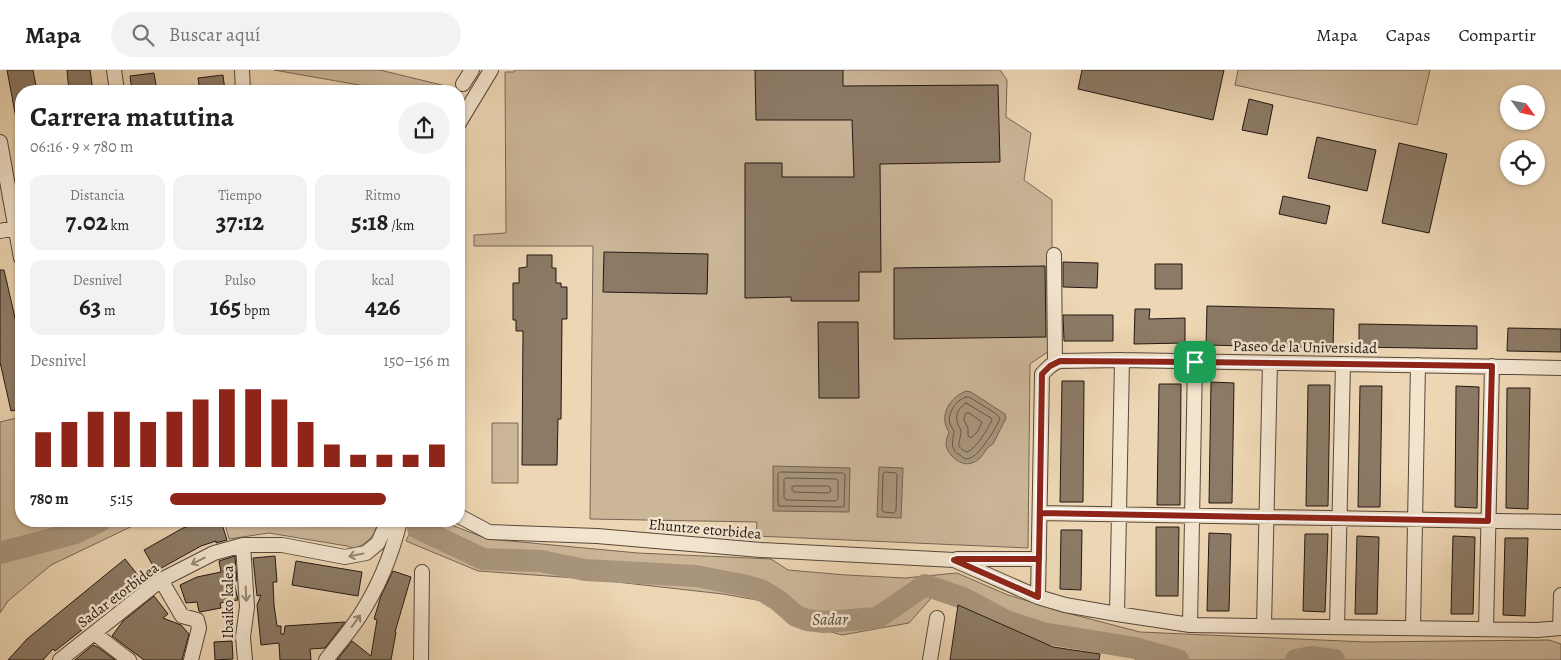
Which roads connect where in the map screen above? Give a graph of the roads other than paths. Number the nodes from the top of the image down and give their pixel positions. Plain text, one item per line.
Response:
1 (114, 70) edge
2 (242, 70) edge
3 (472, 70) edge
4 (491, 70) edge
5 (463, 84) dead end
6 (116, 85) edge
7 (243, 85) edge
8 (465, 113) edge
9 (0, 142) edge
10 (15, 209) edge
11 (15, 228) edge
12 (0, 232) edge
13 (1054, 255) dead end
14 (1122, 360) junction
15 (1195, 362) junction
16 (1270, 363) junction
17 (1052, 364) junction
18 (1343, 364) junction
19 (1418, 366) junction
20 (1492, 366) junction
21 (1561, 368) edge
22 (1040, 513) junction
23 (1118, 514) junction
24 (1192, 516) junction
25 (1267, 517) junction
26 (1339, 518) junction
27 (465, 519) edge
28 (1415, 520) junction
29 (1488, 521) junction
30 (1561, 522) edge
31 (385, 527) edge
32 (399, 527) edge
33 (243, 545) junction
34 (1039, 559) junction
35 (954, 560) junction
36 (422, 572) dead end
37 (161, 580) junction
38 (1561, 595) edge
39 (1038, 597) junction
40 (1117, 614) junction
41 (937, 618) dead end
42 (1190, 625) junction
43 (1264, 626) junction
44 (1337, 627) junction
45 (1413, 628) junction
46 (1561, 628) edge
47 (1486, 629) junction
48 (1537, 630) junction
49 (95, 634) junction
50 (1561, 635) edge
51 (60, 660) edge
52 (129, 660) edge
53 (191, 660) edge
54 (245, 660) edge
55 (326, 660) edge
56 (421, 660) edge
57 (930, 660) edge

1 - 6 street
2 - 7 street
3 - 5 street
4 - 8 street
9 - 10 street
11 - 12 street
13 - 17 street
14 - 15 street, Paseo de la Universidad
14 - 17 street, Paseo de la Universidad
14 - 23 street
15 - 16 street, Paseo de la Universidad
15 - 24 street
16 - 18 street, Paseo de la Universidad
16 - 25 street
17 - 22 street
18 - 19 street, Paseo de la Universidad
18 - 26 street
19 - 20 street, Paseo de la Universidad
19 - 28 street
20 - 21 street, Paseo de la Universidad
20 - 29 street
22 - 23 street
22 - 34 street
23 - 24 street
23 - 40 street
24 - 25 street
24 - 42 street
25 - 26 street
25 - 43 street
26 - 28 street
26 - 44 street
27 - 35 street, Ehuntze etorbidea
28 - 29 street
28 - 45 street
29 - 30 street
29 - 47 street
31 -> 33 street, Sadar etorbidea
55 -> 32 street
33 -> 37 street, Sadar etorbidea
33 -> 54 street, Ibaiko kalea
34 - 35 street, Ehuntze etorbidea
34 - 39 street
35 - 39 street, Ehuntze etorbidea
36 - 56 street
37 - 49 street, Sadar etorbidea
37 - 53 street
38 - 46 street
39 - 40 street, Ehuntze etorbidea
40 - 42 street, Ehuntze etorbidea
41 - 57 street
42 - 43 street, Ehuntze etorbidea
43 - 44 street, Ehuntze etorbidea
44 - 45 street, Ehuntze etorbidea
45 - 47 street, Ehuntze etorbidea
46 - 48 street
47 - 48 street, Ehuntze etorbidea
48 - 50 street
49 - 51 street, Sadar etorbidea
49 - 52 street

